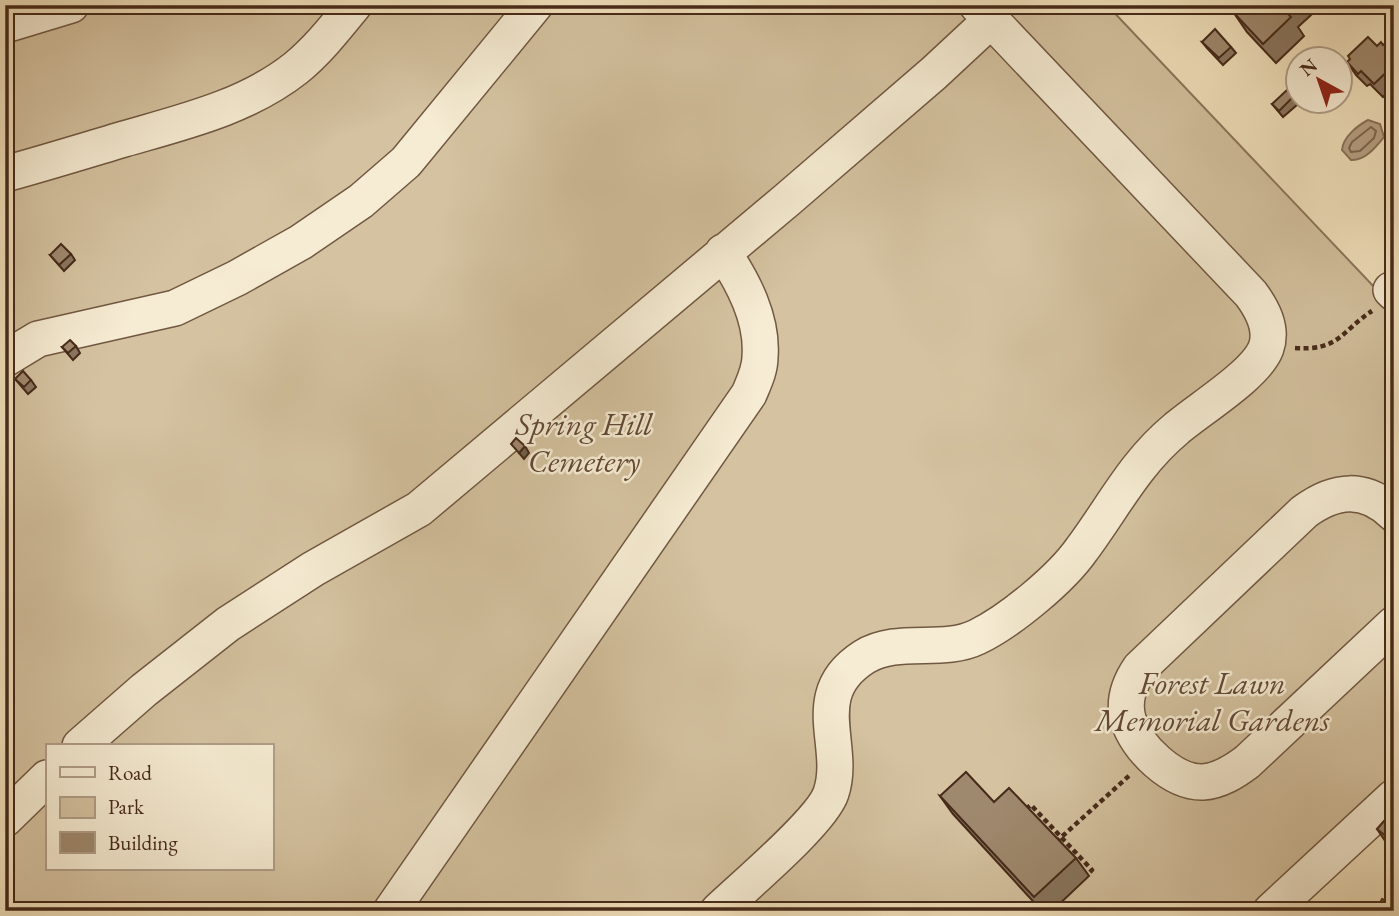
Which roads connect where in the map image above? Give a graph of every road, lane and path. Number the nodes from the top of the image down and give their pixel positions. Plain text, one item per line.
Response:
1 (71, 5) edge
2 (354, 5) edge
3 (535, 5) edge
4 (984, 13) edge
5 (5, 25) edge
6 (5, 174) edge
7 (723, 252) junction
8 (1387, 297) edge
9 (1267, 347) junction
10 (7, 355) edge
11 (1394, 514) edge
12 (1394, 624) edge
13 (82, 744) edge
14 (1135, 770) dead end
15 (46, 779) edge
16 (1394, 797) edge
17 (1026, 809) edge
18 (5, 819) edge
19 (1061, 837) junction
20 (1056, 842) edge
21 (1087, 874) dead end
22 (391, 911) edge
23 (718, 911) edge
24 (1271, 911) edge

1 - 5 street
2 - 6 street
3 - 10 street
4 - 7 street
4 - 9 street
7 - 13 street
7 - 22 street
8 - 9 path
9 - 23 street
11 - 12 street
14 - 19 path
15 - 18 street
16 - 24 street
17 - 19 path
19 - 20 path
19 - 21 path

